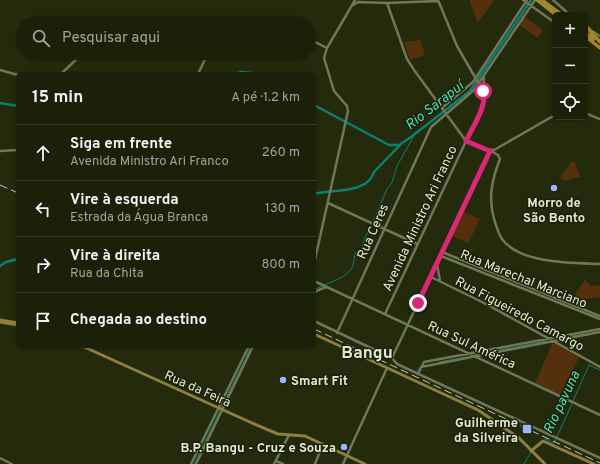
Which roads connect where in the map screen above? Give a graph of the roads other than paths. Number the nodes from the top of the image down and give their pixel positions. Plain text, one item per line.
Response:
1 (355, 0) edge
2 (359, 0) edge
3 (438, 0) edge
4 (536, 0) edge
5 (542, 0) edge
6 (553, 0) edge
7 (363, 2) junction
8 (387, 3) junction
9 (528, 4) edge
10 (353, 5) junction
11 (552, 12) edge
12 (558, 12) edge
13 (567, 12) edge
14 (552, 21) edge
15 (588, 28) edge
16 (588, 29) edge
17 (588, 34) edge
18 (600, 36) edge
19 (588, 38) edge
20 (316, 42) edge
21 (600, 43) edge
22 (327, 48) junction
23 (600, 48) edge
24 (76, 60) edge
25 (205, 60) edge
26 (0, 70) edge
27 (63, 72) edge
28 (199, 72) edge
29 (16, 74) edge
30 (484, 75) junction
31 (476, 79) junction
32 (479, 83) junction
33 (483, 91) junction
34 (445, 111) junction
35 (588, 114) edge
36 (552, 117) edge
37 (600, 120) edge
38 (466, 141) junction
39 (16, 150) edge
40 (0, 151) edge
41 (490, 151) junction
42 (328, 203) junction
43 (384, 229) junction
44 (417, 244) junction
45 (442, 254) junction
46 (316, 255) edge
47 (437, 263) junction
48 (600, 264) edge
49 (434, 271) junction
50 (438, 272) junction
51 (431, 277) junction
52 (440, 281) junction
53 (316, 282) edge
54 (324, 285) junction
55 (316, 291) edge
56 (353, 298) junction
57 (561, 300) junction
58 (581, 302) dead end
59 (385, 314) junction
60 (600, 316) edge
61 (600, 319) edge
62 (0, 321) edge
63 (316, 322) edge
64 (16, 324) edge
65 (408, 325) junction
66 (600, 329) edge
67 (600, 332) edge
68 (337, 333) junction
69 (316, 335) edge
70 (542, 335) junction
71 (549, 339) junction
72 (561, 339) junction
73 (542, 340) junction
74 (554, 341) junction
75 (560, 345) junction
76 (86, 348) edge
77 (248, 348) edge
78 (252, 348) edge
79 (469, 354) junction
80 (475, 357) junction
81 (392, 358) junction
82 (600, 367) edge
83 (387, 368) junction
84 (421, 368) junction
85 (418, 374) junction
86 (221, 409) junction
87 (600, 415) edge
88 (289, 434) junction
89 (323, 444) junction
90 (531, 451) junction
91 (347, 455) junction
92 (0, 458) edge
93 (600, 458) edge
94 (275, 462) edge
95 (12, 464) edge
96 (191, 464) edge
97 (196, 464) edge
98 (283, 464) edge
99 (314, 464) edge
100 (343, 464) edge
101 (365, 464) edge
102 (546, 464) edge
103 (594, 464) edge

1 - 10 street
2 - 7 street
3 - 8 street
3 - 31 street
4 - 9 street
4 - 11 highway
5 - 12 highway
6 - 13 street
7 - 8 street
7 - 10 street
8 - 34 street
9 - 14 street
9 - 30 street
9 - 31 street
10 - 22 street
15 - 18 street
16 - 21 highway
17 - 21 highway
19 - 23 highway
20 - 22 street
22 - 42 street
24 - 27 street
25 - 28 street
26 - 29 street
30 - 32 street
30 - 33 street, Avenida Ministro Ari Franco
31 - 32 street
31 - 34 street
32 - 33 street
32 - 34 street
33 - 38 street, Avenida Ministro Ari Franco
34 - 38 street
34 - 43 street, Rua Ceres
35 - 37 street
36 - 41 street
38 - 41 street
38 - 44 street, Avenida Ministro Ari Franco
39 - 40 street
41 - 45 street
41 - 48 street
42 - 43 street
42 - 46 street
43 - 44 street
43 - 56 street, Rua Ceres
44 - 59 street, Avenida Ministro Ari Franco
45 - 47 street
45 - 57 street, Rua Marechal Marciano
45 - 61 street, Rua Marechal Marciano
47 - 49 street
47 - 50 street
49 - 50 street
49 - 51 street
50 - 52 street
51 - 52 street, Rua Figueiredo Camargo
51 - 65 street
52 - 70 street, Rua Figueiredo Camargo
53 - 54 street, Rua Sul América
54 - 55 street
54 - 56 street, Rua Sul América
56 - 59 street, Rua Sul América
56 - 68 street, Rua Ceres
57 - 58 street
57 - 60 street, Rua Marechal Marciano
59 - 65 street, Rua Sul América
62 - 64 main road
63 - 68 street
65 - 79 street, Rua Sul América
65 - 81 street
66 - 71 street
67 - 72 street
68 - 81 street
69 - 83 main road
70 - 71 street, Rua Figueiredo Camargo
70 - 73 street
71 - 73 street
71 - 74 street, Rua Figueiredo Camargo
72 - 74 street
72 - 75 street
73 - 79 street
74 - 75 street, Rua Figueiredo Camargo
74 - 80 street
75 - 82 street, Rua Figueiredo Camargo
76 - 86 main road, Rua da Feira
77 - 86 street
78 - 86 street
79 - 80 street, Rua Sul América
79 - 84 street
80 - 84 street
80 - 87 street, Rua Sul América
81 - 85 street
83 - 90 main road
83 - 91 street
84 - 85 street
85 - 93 street
86 - 88 main road, Rua da Feira
86 - 96 street
86 - 97 street
88 - 89 main road, Rua da Feira
88 - 94 street
89 - 91 main road, Rua da Feira
89 - 99 street
90 - 102 main road
90 - 103 main road
91 - 100 street
91 - 101 main road, Rua da Feira
92 - 95 street
94 - 98 street

